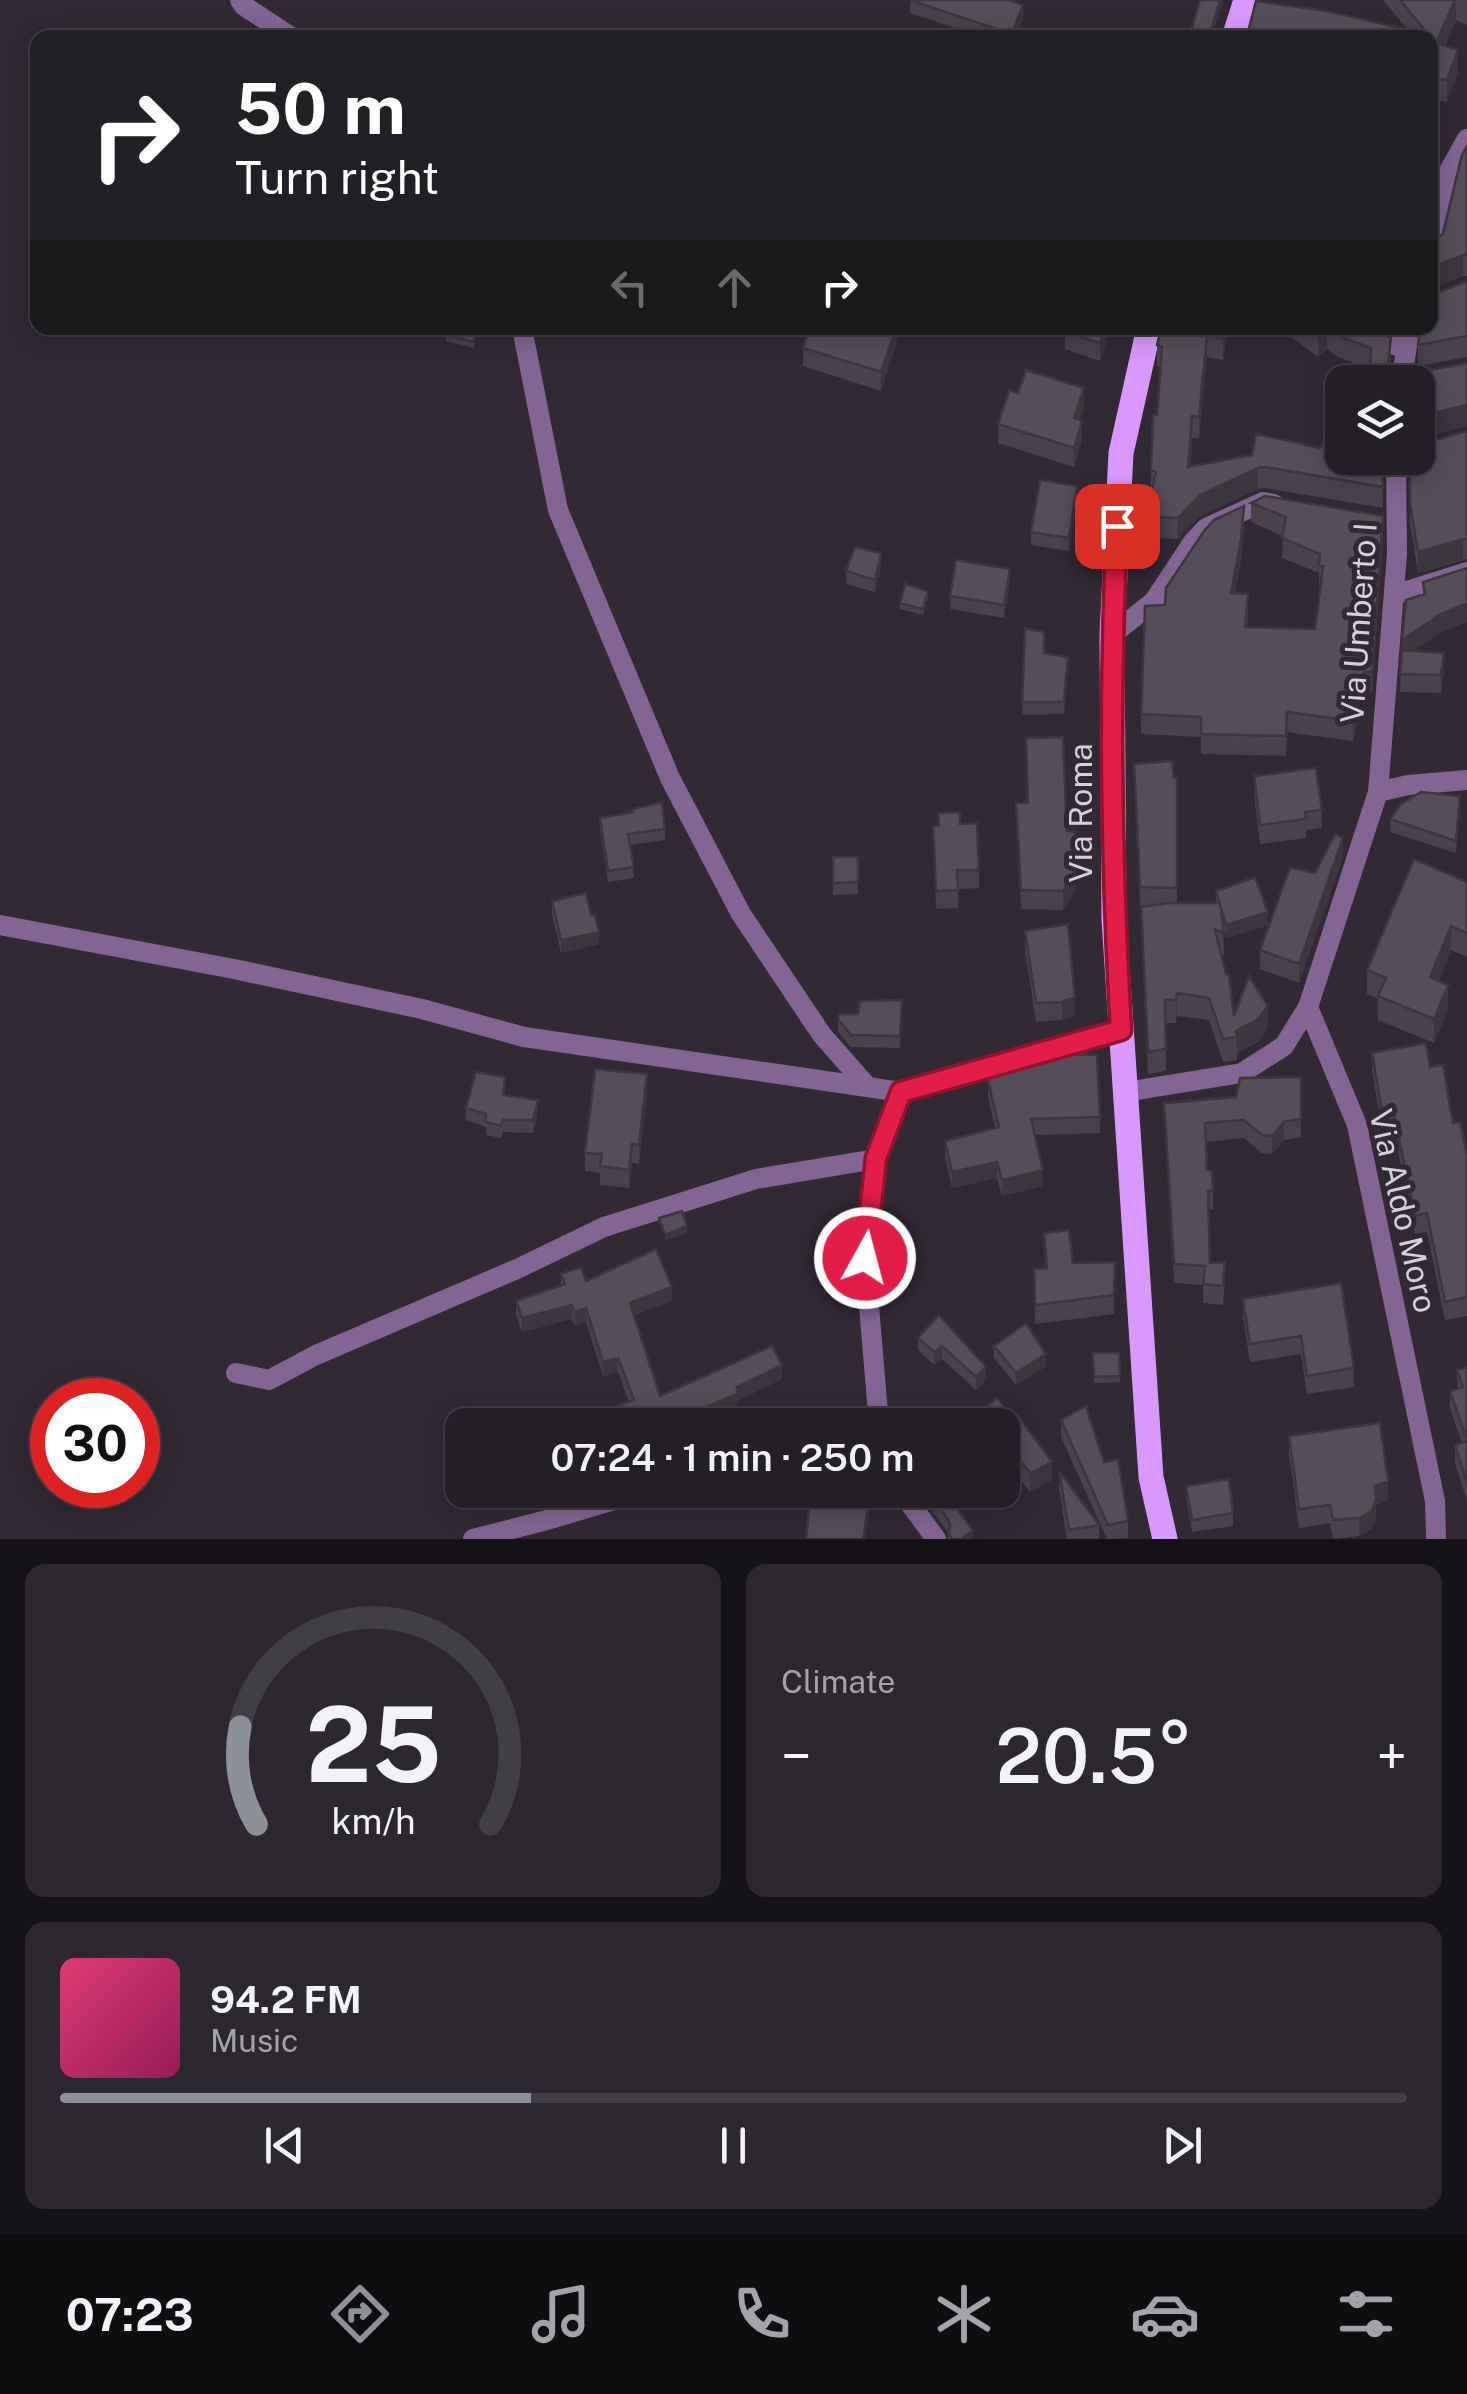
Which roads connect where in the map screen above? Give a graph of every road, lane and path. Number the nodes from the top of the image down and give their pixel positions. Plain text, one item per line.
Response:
1 (240, 0) edge
2 (1246, 0) edge
3 (281, 30) edge
4 (1237, 30) edge
5 (1467, 139) edge
6 (1438, 217) edge
7 (523, 335) edge
8 (1147, 335) edge
9 (1366, 335) edge
10 (1409, 335) edge
11 (1406, 349) junction
12 (1408, 365) edge
13 (1394, 475) edge
14 (1301, 508) edge
15 (1467, 572) edge
16 (1394, 595) junction
17 (1112, 635) junction
18 (1467, 780) edge
19 (1378, 792) junction
20 (0, 925) edge
21 (1308, 1007) junction
22 (1121, 1030) junction
23 (866, 1086) junction
24 (901, 1092) junction
25 (1125, 1092) junction
26 (876, 1158) junction
27 (236, 1374) dead end
28 (878, 1408) edge
29 (588, 1508) edge
30 (913, 1508) edge
31 (473, 1539) edge
32 (936, 1539) edge
33 (1166, 1539) edge
34 (1436, 1539) edge

1 - 3 street
2 - 4 main road
5 - 6 street
7 - 23 street
8 - 17 main road, Via Roma
9 - 11 street
10 - 11 street
11 - 12 street
13 - 16 street, Via Umberto I
14 - 17 street
15 - 16 street
16 - 19 street, Via Umberto I
17 - 22 main road, Via Roma
18 - 19 street
19 - 21 street
20 - 23 street
21 - 25 street
21 - 34 street, Via Aldo Moro
22 - 24 street
22 - 25 main road, Via Roma
23 - 24 street
24 - 26 street
25 - 33 main road, Via Roma
26 - 27 street
26 - 28 street
29 - 31 street
30 - 32 street

